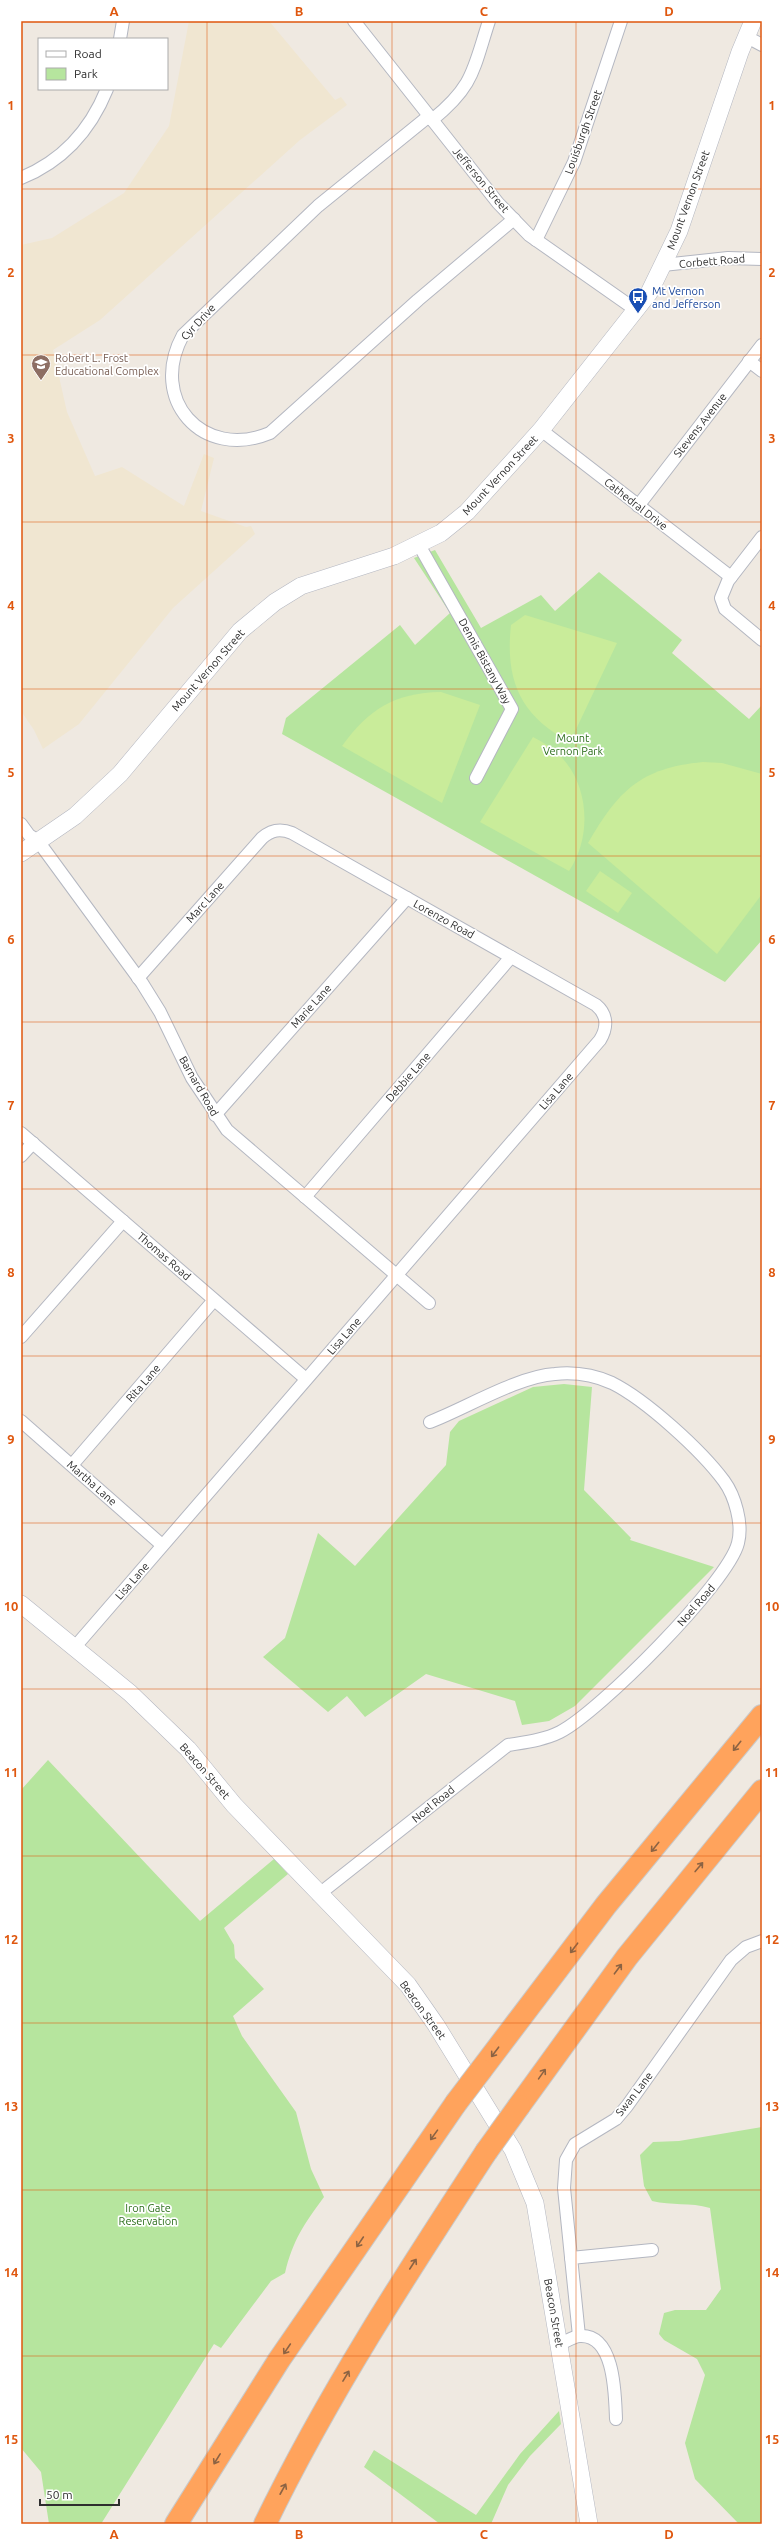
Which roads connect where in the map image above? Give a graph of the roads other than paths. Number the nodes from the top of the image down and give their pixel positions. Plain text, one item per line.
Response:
1 (123, 21) edge
2 (354, 21) edge
3 (489, 21) edge
4 (621, 21) edge
5 (753, 21) edge
6 (120, 38) edge
7 (755, 41) edge
8 (107, 90) edge
9 (430, 118) junction
10 (21, 178) edge
11 (514, 219) junction
12 (536, 240) junction
13 (762, 259) edge
14 (663, 265) junction
15 (636, 310) junction
16 (762, 345) edge
17 (749, 361) junction
18 (762, 371) edge
19 (540, 430) junction
20 (638, 506) junction
21 (762, 537) edge
22 (418, 546) junction
23 (731, 577) junction
24 (762, 640) edge
25 (476, 778) dead end
26 (21, 824) edge
27 (275, 830) joint
28 (38, 841) junction
29 (21, 853) edge
30 (407, 898) junction
31 (511, 957) junction
32 (138, 978) junction
33 (605, 1019) joint
34 (215, 1115) junction
35 (21, 1133) edge
36 (33, 1143) junction
37 (21, 1156) edge
38 (305, 1197) junction
39 (123, 1221) junction
40 (396, 1275) junction
41 (214, 1300) junction
42 (429, 1303) dead end
43 (21, 1337) edge
44 (306, 1379) junction
45 (21, 1420) edge
46 (430, 1422) dead end
47 (72, 1465) junction
48 (162, 1545) junction
49 (21, 1604) edge
50 (74, 1648) junction
51 (762, 1716) edge
52 (762, 1791) edge
53 (318, 1895) junction
54 (762, 1941) edge
55 (652, 2250) dead end
56 (571, 2258) junction
57 (579, 2336) junction
58 (560, 2344) junction
59 (616, 2418) dead end
60 (176, 2524) edge
61 (265, 2524) edge
62 (589, 2524) edge

1 - 6 street
2 - 9 street, Jefferson Street
3 - 9 street, Cyr Drive
4 - 12 street, Louisburgh Street
5 - 7 main road, Mount Vernon Street
7 - 14 main road, Mount Vernon Street
8 - 10 street
9 - 11 street, Jefferson Street
9 - 11 street, Cyr Drive
11 - 12 street, Jefferson Street
12 - 15 street, Jefferson Street
13 - 14 street, Corbett Road
14 - 15 main road, Mount Vernon Street
15 - 19 main road, Mount Vernon Street
16 - 17 street, Stevens Avenue
17 - 18 street
17 - 20 street, Stevens Avenue
19 - 20 street, Cathedral Drive
19 - 22 main road, Mount Vernon Street
20 - 23 street, Cathedral Drive
21 - 23 street
22 - 25 street, Dennis Bistany Way
22 - 28 main road, Mount Vernon Street
23 - 24 street
26 - 28 street, Barnard Road
27 - 30 street, Lorenzo Road
27 - 32 street, Marc Lane
28 - 29 main road, Mount Vernon Street
28 - 32 street, Barnard Road
30 - 31 street, Lorenzo Road
30 - 34 street, Marie Lane
31 - 33 street, Lorenzo Road
31 - 38 street, Debbie Lane
32 - 34 street, Barnard Road
33 - 40 street, Lisa Lane
34 - 38 street, Barnard Road
35 - 36 street, Thomas Road
36 - 37 street
36 - 39 street, Thomas Road
38 - 40 street, Barnard Road
39 - 41 street, Thomas Road
39 - 43 street
40 - 42 street, Barnard Road
40 - 44 street, Lisa Lane
41 - 44 street, Thomas Road
41 - 47 street, Rita Lane
44 - 48 street, Lisa Lane
45 - 47 street, Martha Lane
46 - 53 street, Noel Road
47 - 48 street, Martha Lane
48 - 50 street, Lisa Lane
49 - 50 main road, Beacon Street
50 - 53 main road, Beacon Street
51 -> 60 highway, bridge
61 -> 52 highway, bridge
53 - 58 main road, Beacon Street
54 - 56 street, Swan Lane
55 - 56 street
56 - 57 street, Swan Lane
57 - 58 street
57 - 59 street
58 - 62 main road, Beacon Street

